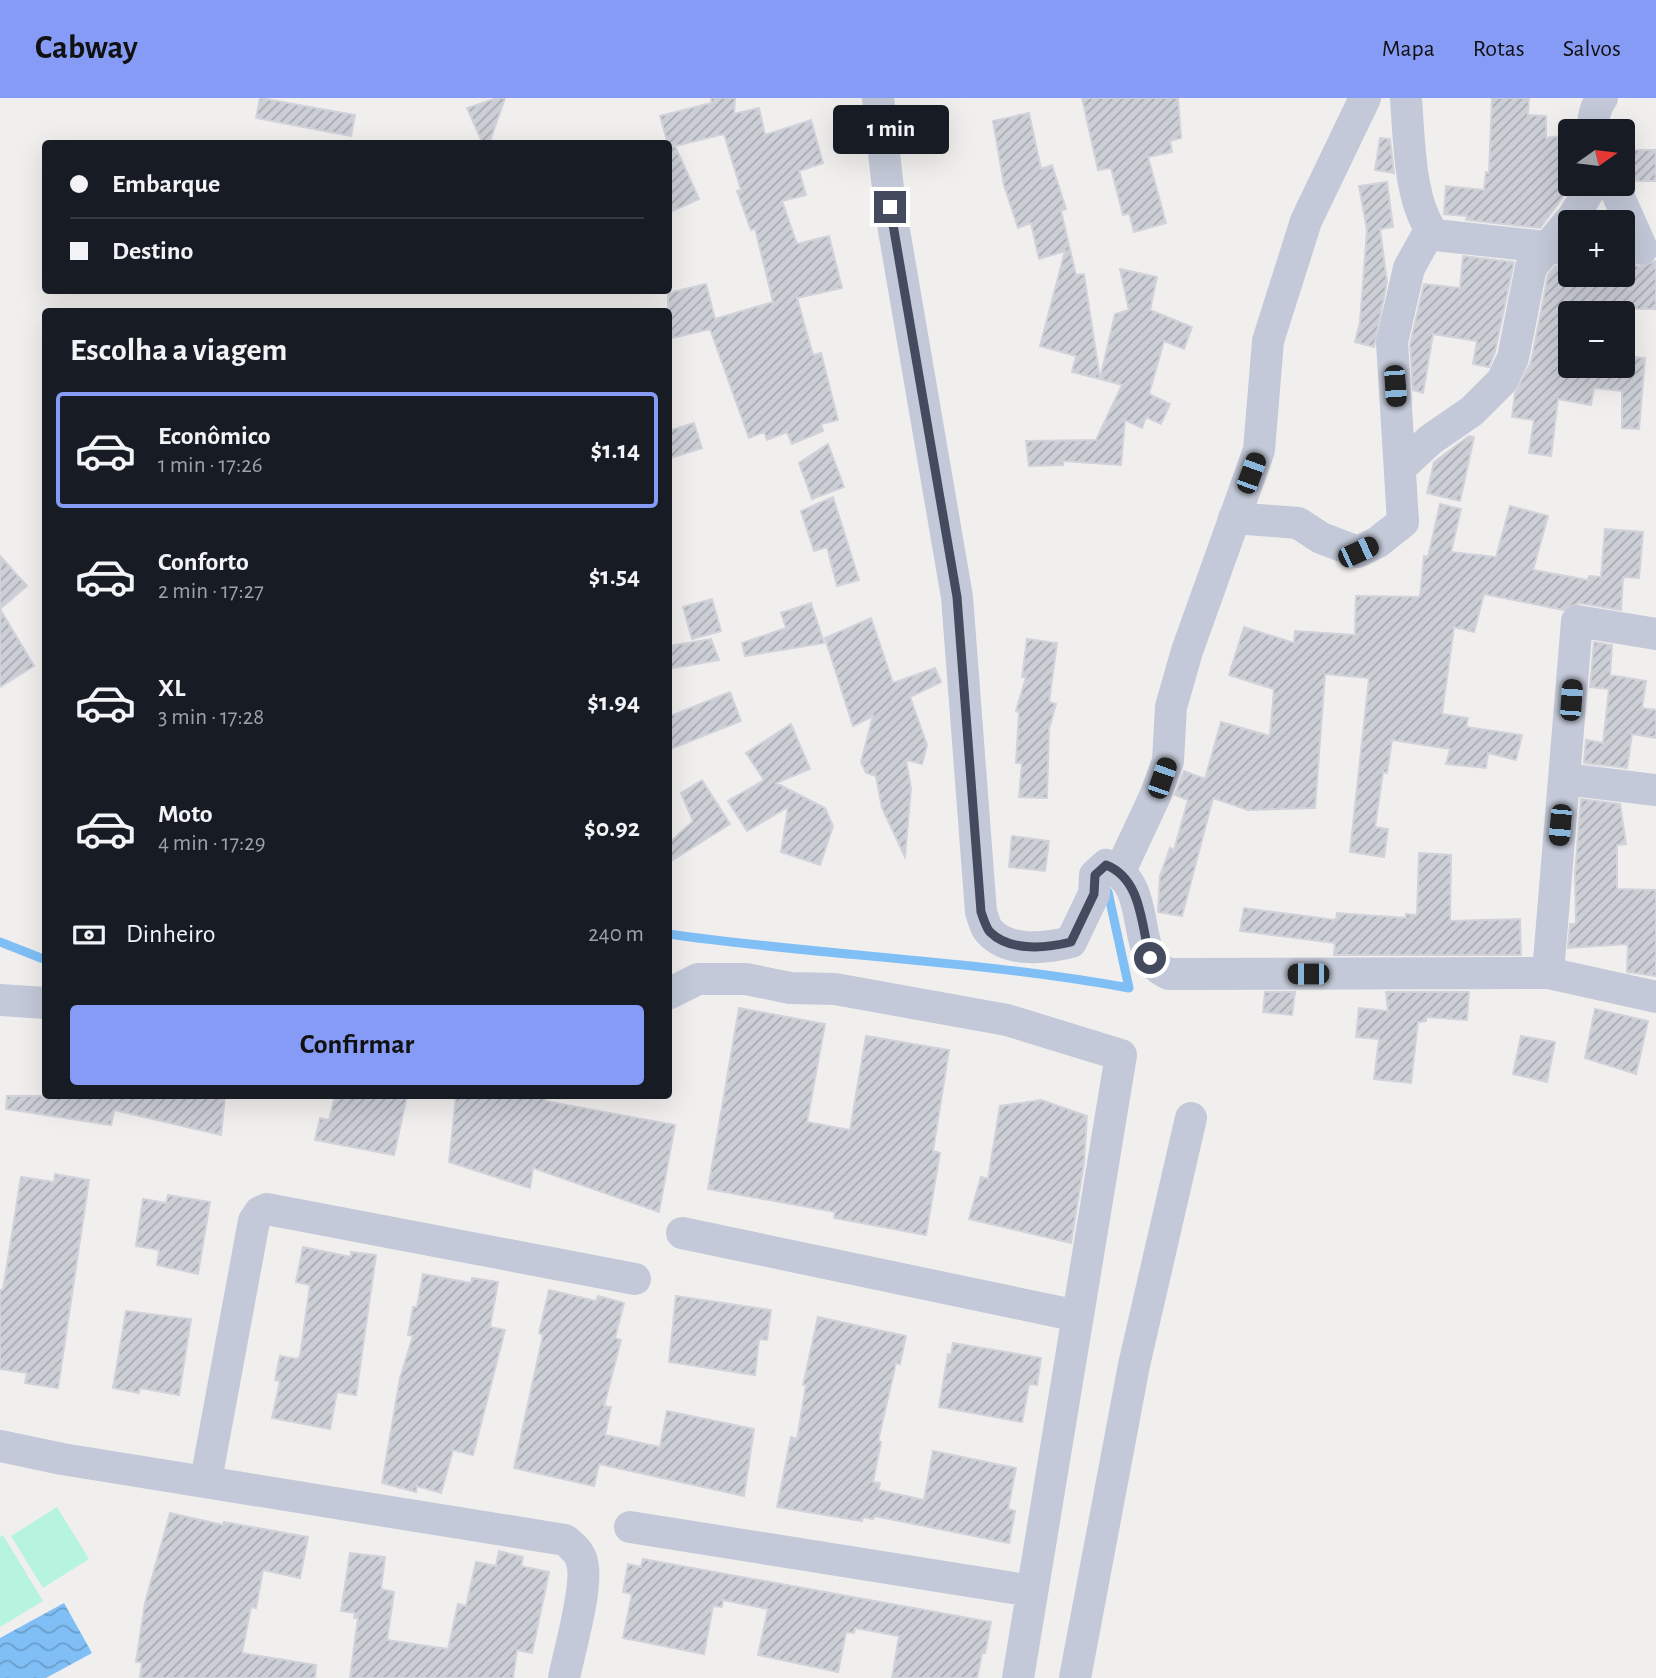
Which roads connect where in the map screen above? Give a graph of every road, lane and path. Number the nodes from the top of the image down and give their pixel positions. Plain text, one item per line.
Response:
1 (878, 98) edge
2 (1365, 98) edge
3 (1406, 98) edge
4 (1618, 196) edge
5 (1430, 230) junction
6 (1558, 248) edge
7 (1558, 249) edge
8 (1640, 250) edge
9 (1400, 468) junction
10 (1234, 518) junction
11 (1656, 634) edge
12 (1565, 779) junction
13 (1656, 790) edge
14 (1120, 871) junction
15 (1548, 973) junction
16 (672, 992) edge
17 (1656, 997) edge
18 (0, 1000) edge
19 (42, 1003) edge
20 (1191, 1118) dead end
21 (682, 1233) dead end
22 (635, 1279) dead end
23 (1078, 1316) junction
24 (0, 1446) edge
25 (206, 1480) junction
26 (630, 1527) dead end
27 (1032, 1591) junction
28 (564, 1678) edge
29 (1018, 1678) edge
30 (1075, 1678) edge

1 - 14 street
2 - 10 street
3 - 5 street
4 - 8 street
5 - 6 street
5 - 9 street
7 - 9 street
9 - 10 street
10 - 14 street
11 - 12 street
12 - 13 street
12 - 15 street
14 - 15 street
15 - 17 street
16 - 23 street
18 - 19 street
20 - 30 street
21 - 23 street
22 - 25 street
23 - 27 street
24 - 25 street
25 - 28 street
26 - 27 street
27 - 29 street

